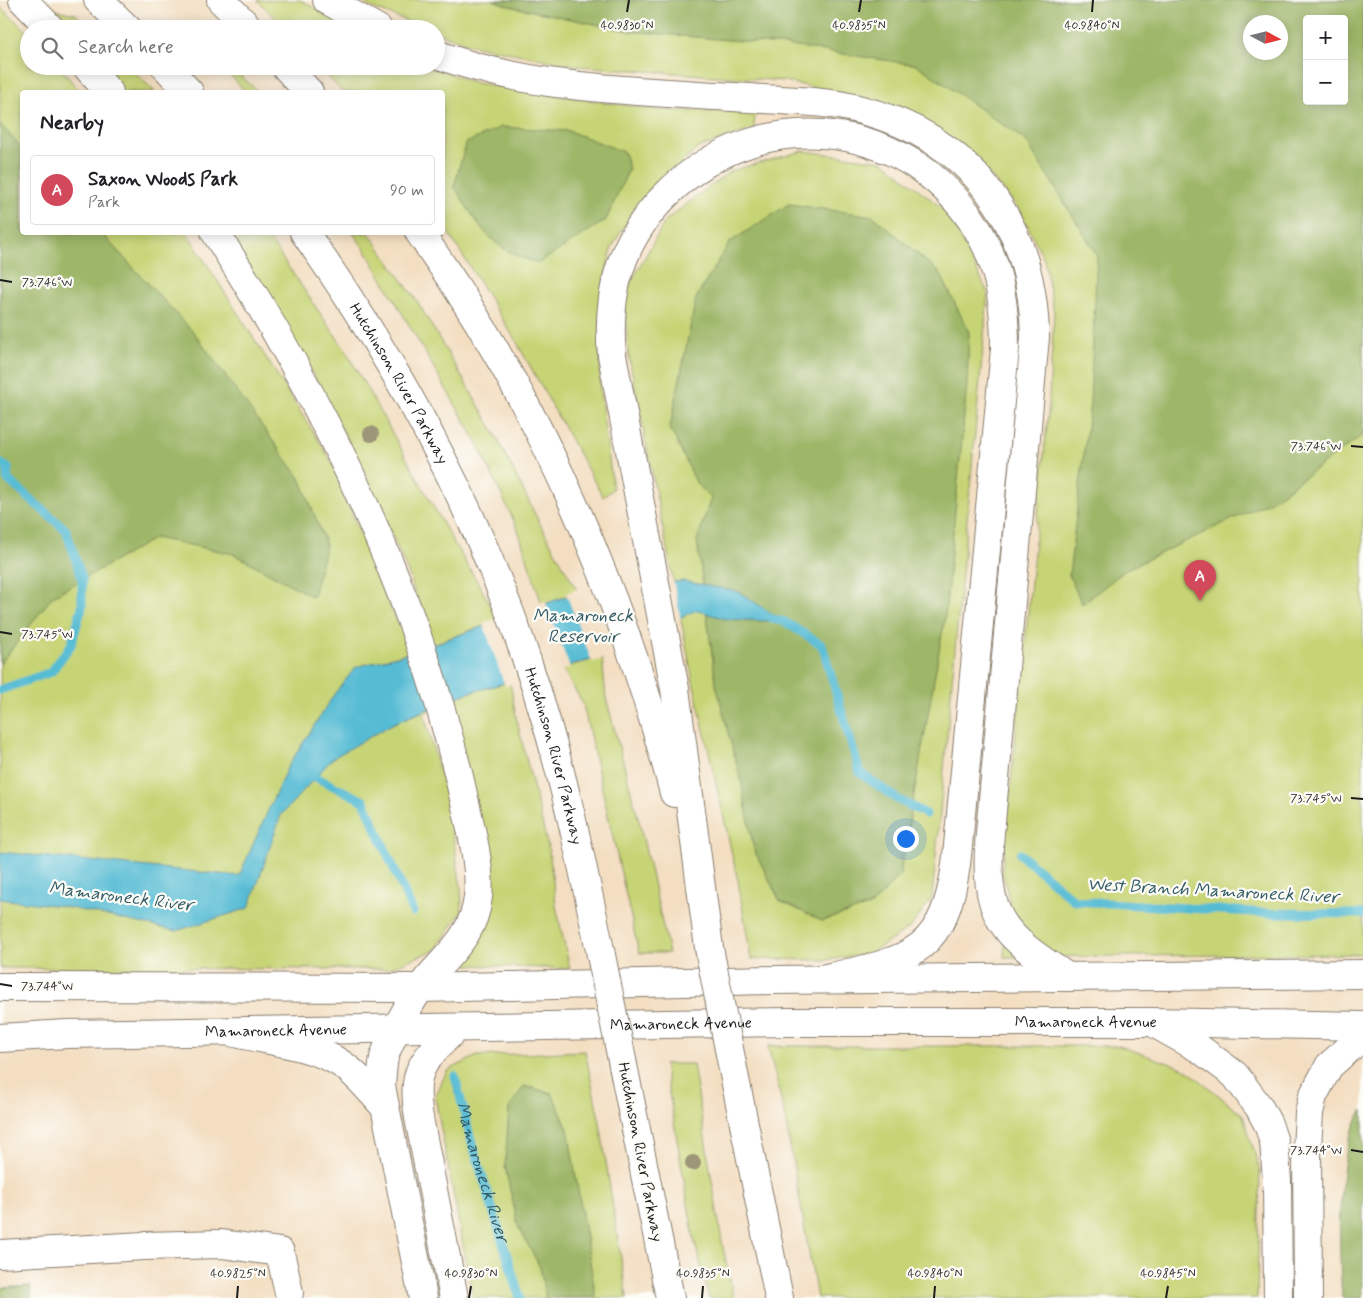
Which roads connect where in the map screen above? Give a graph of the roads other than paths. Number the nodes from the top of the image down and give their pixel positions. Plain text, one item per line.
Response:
1 (23, 0) edge
2 (98, 0) edge
3 (221, 0) edge
4 (327, 0) edge
5 (42, 20) edge
6 (119, 20) edge
7 (241, 20) edge
8 (362, 20) edge
9 (445, 57) edge
10 (94, 75) edge
11 (173, 75) edge
12 (293, 75) edge
13 (107, 90) edge
14 (187, 90) edge
15 (307, 90) edge
16 (217, 235) edge
17 (306, 235) edge
18 (421, 235) edge
19 (709, 948) junction
20 (1363, 974) edge
21 (1068, 977) junction
22 (821, 979) junction
23 (0, 987) edge
24 (420, 988) junction
25 (1152, 1022) junction
26 (1363, 1026) edge
27 (398, 1028) junction
28 (455, 1029) junction
29 (232, 1032) junction
30 (1363, 1036) edge
31 (0, 1038) edge
32 (385, 1107) junction
33 (651, 1208) junction
34 (0, 1254) edge
35 (289, 1292) dead end
36 (422, 1298) edge
37 (454, 1298) edge
38 (660, 1298) edge
39 (670, 1298) edge
40 (779, 1298) edge
41 (1278, 1298) edge
42 (1308, 1298) edge

1 - 5 main road
2 - 6 main road
3 - 7 main road
4 - 8 main road
9 - 21 main road
10 - 13 main road
11 - 14 main road
12 - 15 main road
16 - 24 main road
17 - 33 main road, Hutchinson River Parkway, bridge
18 - 19 main road
19 - 22 main road
19 - 40 main road, bridge
20 - 21 main road
21 - 22 main road
22 - 24 main road
23 - 24 main road
24 - 27 main road
25 - 26 main road, Mamaroneck Avenue
25 - 28 main road, Mamaroneck Avenue
25 - 41 main road
27 - 28 main road, Mamaroneck Avenue
27 - 29 main road, Mamaroneck Avenue
27 - 32 main road
28 - 37 main road
29 - 31 main road, Mamaroneck Avenue
29 - 32 main road
30 - 42 main road
32 - 36 main road
33 - 38 main road
33 - 39 main road, Hutchinson River Parkway
34 - 35 main road

